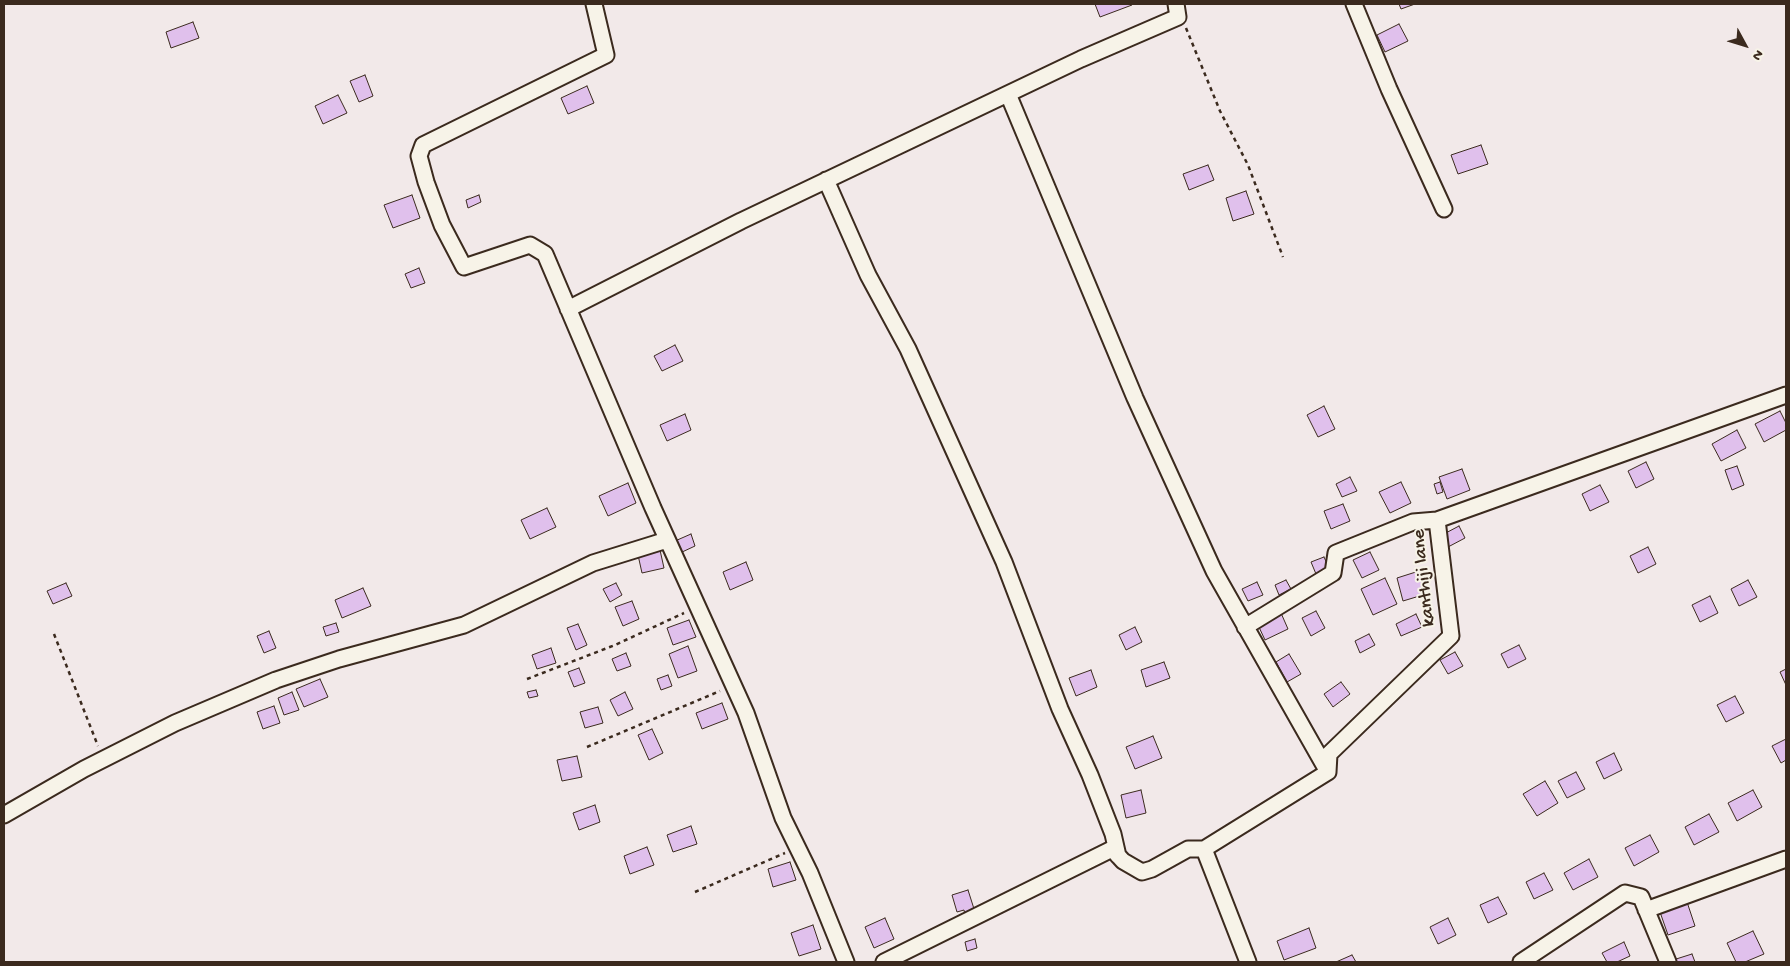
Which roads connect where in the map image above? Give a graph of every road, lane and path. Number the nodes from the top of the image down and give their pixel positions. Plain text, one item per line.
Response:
1 (594, 4) edge
2 (1354, 4) edge
3 (1177, 10) edge
4 (1008, 94) junction
5 (826, 180) junction
6 (1444, 209) dead end
7 (1283, 257) dead end
8 (568, 310) junction
9 (1786, 395) edge
10 (1436, 520) junction
11 (667, 540) junction
12 (697, 608) junction
13 (1245, 626) junction
14 (54, 634) dead end
15 (527, 679) dead end
16 (733, 686) junction
17 (587, 747) dead end
18 (104, 759) junction
19 (1328, 772) junction
20 (4, 815) edge
21 (798, 848) junction
22 (1204, 849) junction
23 (1118, 856) junction
24 (1786, 859) edge
25 (695, 892) dead end
26 (1646, 910) junction
27 (846, 962) edge
28 (884, 962) edge
29 (1248, 962) edge
30 (1521, 962) edge
31 (1668, 962) edge

1 - 8 street
2 - 6 street
3 - 4 street
3 - 7 path
4 - 5 street
4 - 13 street
5 - 8 street
5 - 23 street
8 - 11 street
9 - 10 street, kanthiji lane
10 - 13 street
10 - 19 street, kanthiji lane
11 - 12 street
11 - 18 street
12 - 15 path
12 - 16 street
13 - 19 street
14 - 18 path
16 - 17 path
16 - 21 street
18 - 20 street
19 - 22 street
21 - 25 path
21 - 27 street
22 - 23 street
22 - 29 street
23 - 28 street
24 - 26 street
26 - 30 street
26 - 31 street

